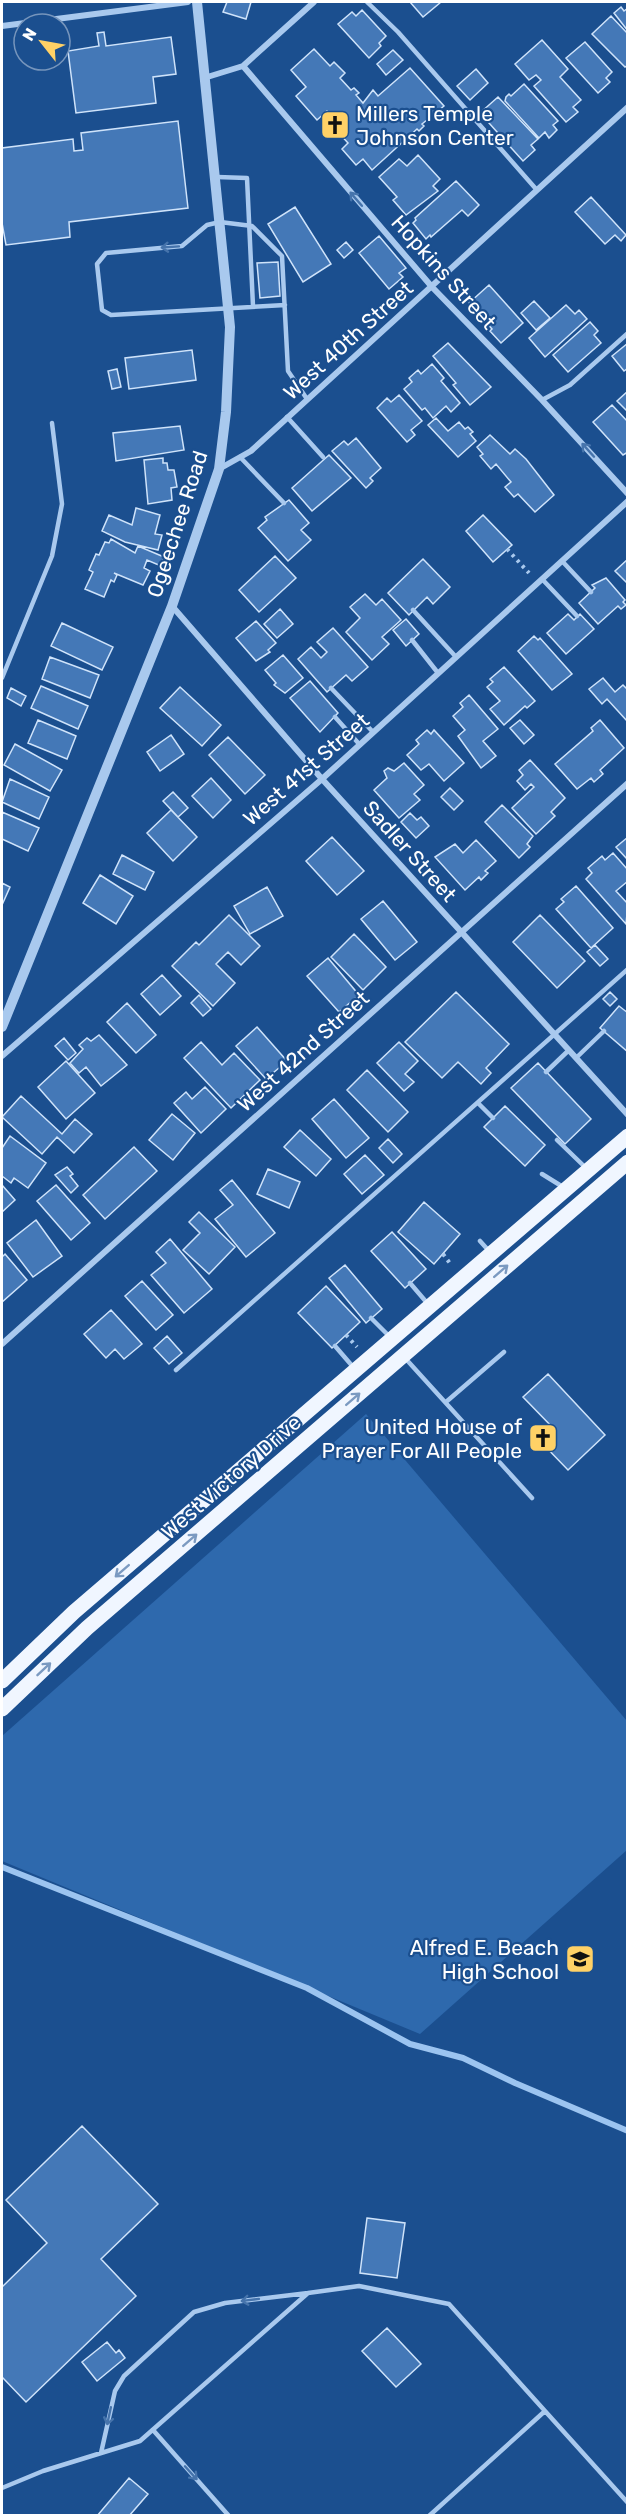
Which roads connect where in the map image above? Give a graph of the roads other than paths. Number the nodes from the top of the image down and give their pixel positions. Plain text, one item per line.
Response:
1 (188, 2) edge
2 (197, 2) edge
3 (314, 2) edge
4 (367, 2) edge
5 (2, 26) edge
6 (243, 66) junction
7 (203, 78) junction
8 (627, 107) edge
9 (213, 177) junction
10 (536, 189) junction
11 (220, 222) junction
12 (252, 226) junction
13 (432, 287) junction
14 (285, 305) junction
15 (253, 306) junction
16 (228, 307) junction
17 (627, 333) edge
18 (307, 399) junction
19 (542, 400) junction
20 (287, 417) junction
21 (52, 423) dead end
22 (240, 457) junction
23 (323, 457) dead end
24 (219, 470) junction
25 (627, 494) edge
26 (627, 501) edge
27 (284, 503) dead end
28 (562, 561) junction
29 (540, 581) junction
30 (591, 592) dead end
31 (172, 606) junction
32 (413, 610) dead end
33 (577, 616) dead end
34 (412, 640) dead end
35 (456, 657) junction
36 (438, 673) junction
37 (2, 678) edge
38 (331, 688) dead end
39 (335, 717) dead end
40 (373, 732) junction
41 (360, 745) junction
42 (322, 779) junction
43 (627, 783) edge
44 (461, 932) junction
45 (627, 969) edge
46 (2, 1027) edge
47 (604, 1032) dead end
48 (555, 1035) junction
49 (569, 1050) junction
50 (2, 1056) edge
51 (576, 1058) junction
52 (546, 1072) dead end
53 (478, 1103) junction
54 (627, 1115) edge
55 (493, 1118) dead end
56 (627, 1136) edge
57 (557, 1140) dead end
58 (627, 1162) edge
59 (588, 1169) junction
60 (542, 1174) dead end
61 (566, 1189) junction
62 (480, 1241) dead end
63 (491, 1253) junction
64 (410, 1283) dead end
65 (429, 1306) junction
66 (371, 1318) dead end
67 (392, 1339) junction
68 (2, 1344) edge
69 (335, 1346) dead end
70 (504, 1352) dead end
71 (403, 1356) junction
72 (176, 1370) dead end
73 (356, 1370) junction
74 (446, 1402) junction
75 (532, 1498) dead end
76 (2, 1681) edge
77 (2, 1709) edge
78 (308, 2293) junction
79 (545, 2411) junction
80 (153, 2430) junction
81 (101, 2453) junction
82 (2, 2488) edge
83 (627, 2504) edge
84 (229, 2516) edge
85 (429, 2516) edge

1 - 5 street
2 - 7 street, Ogeechee Road
3 - 6 street
4 - 10 lane
6 - 7 street
13 -> 6 street, Hopkins Street
7 - 9 street, Ogeechee Road
8 - 10 street, West 40th Street
9 - 11 street, Ogeechee Road
9 - 12 lane
10 - 13 street, West 40th Street
11 - 12 lane
11 - 16 street, Ogeechee Road
11 -> 16 lane
12 - 14 lane
12 - 15 lane
13 - 18 street, West 40th Street
13 - 19 street, Hopkins Street
14 - 15 lane
14 - 18 lane
15 - 16 lane
16 - 24 street, Ogeechee Road
17 - 19 lane
18 - 20 street, West 40th Street
25 -> 19 street, Hopkins Street
20 - 22 street, West 40th Street
20 - 23 lane
21 - 37 lane
22 - 24 street, West 40th Street
22 - 27 lane
24 - 31 street, Ogeechee Road
26 - 28 street, West 41st Street
28 - 29 street, West 41st Street
28 - 30 lane
29 - 33 lane
29 - 35 street, West 41st Street
31 - 42 street, Sadler Street
31 - 46 street, Ogeechee Road
32 - 35 lane
34 - 36 lane
35 - 36 street, West 41st Street
36 - 40 street, West 41st Street
38 - 40 lane
39 - 41 lane
40 - 41 street, West 41st Street
41 - 42 street, West 41st Street
42 - 44 street, Sadler Street
42 - 50 street, West 41st Street
43 - 44 street, West 42nd Street
44 - 48 street, Sadler Street
44 - 68 street, West 42nd Street
45 - 48 lane
47 - 51 lane
48 - 49 street, Sadler Street
48 - 53 lane
49 - 51 street, Sadler Street
49 - 52 lane
51 - 54 street, Sadler Street
53 - 55 lane
53 - 72 lane
56 - 59 main road, West Victory Drive
57 - 59 lane
71 -> 58 main road, West Victory Drive
59 - 61 main road, West Victory Drive
60 - 61 lane
61 - 63 main road, West Victory Drive
62 - 63 lane
63 - 65 main road, West Victory Drive
64 - 65 lane
65 - 67 main road, West Victory Drive
66 - 67 lane
67 - 73 main road, West Victory Drive
69 - 73 lane
70 - 74 lane
71 - 74 lane
77 -> 71 main road, West Victory Drive
73 -> 76 main road, West Victory Drive
74 - 75 lane
78 - 79 lane
78 - 80 lane
78 -> 81 lane
79 - 83 lane
79 - 85 lane
80 - 81 lane
80 -> 84 lane
81 - 82 lane

